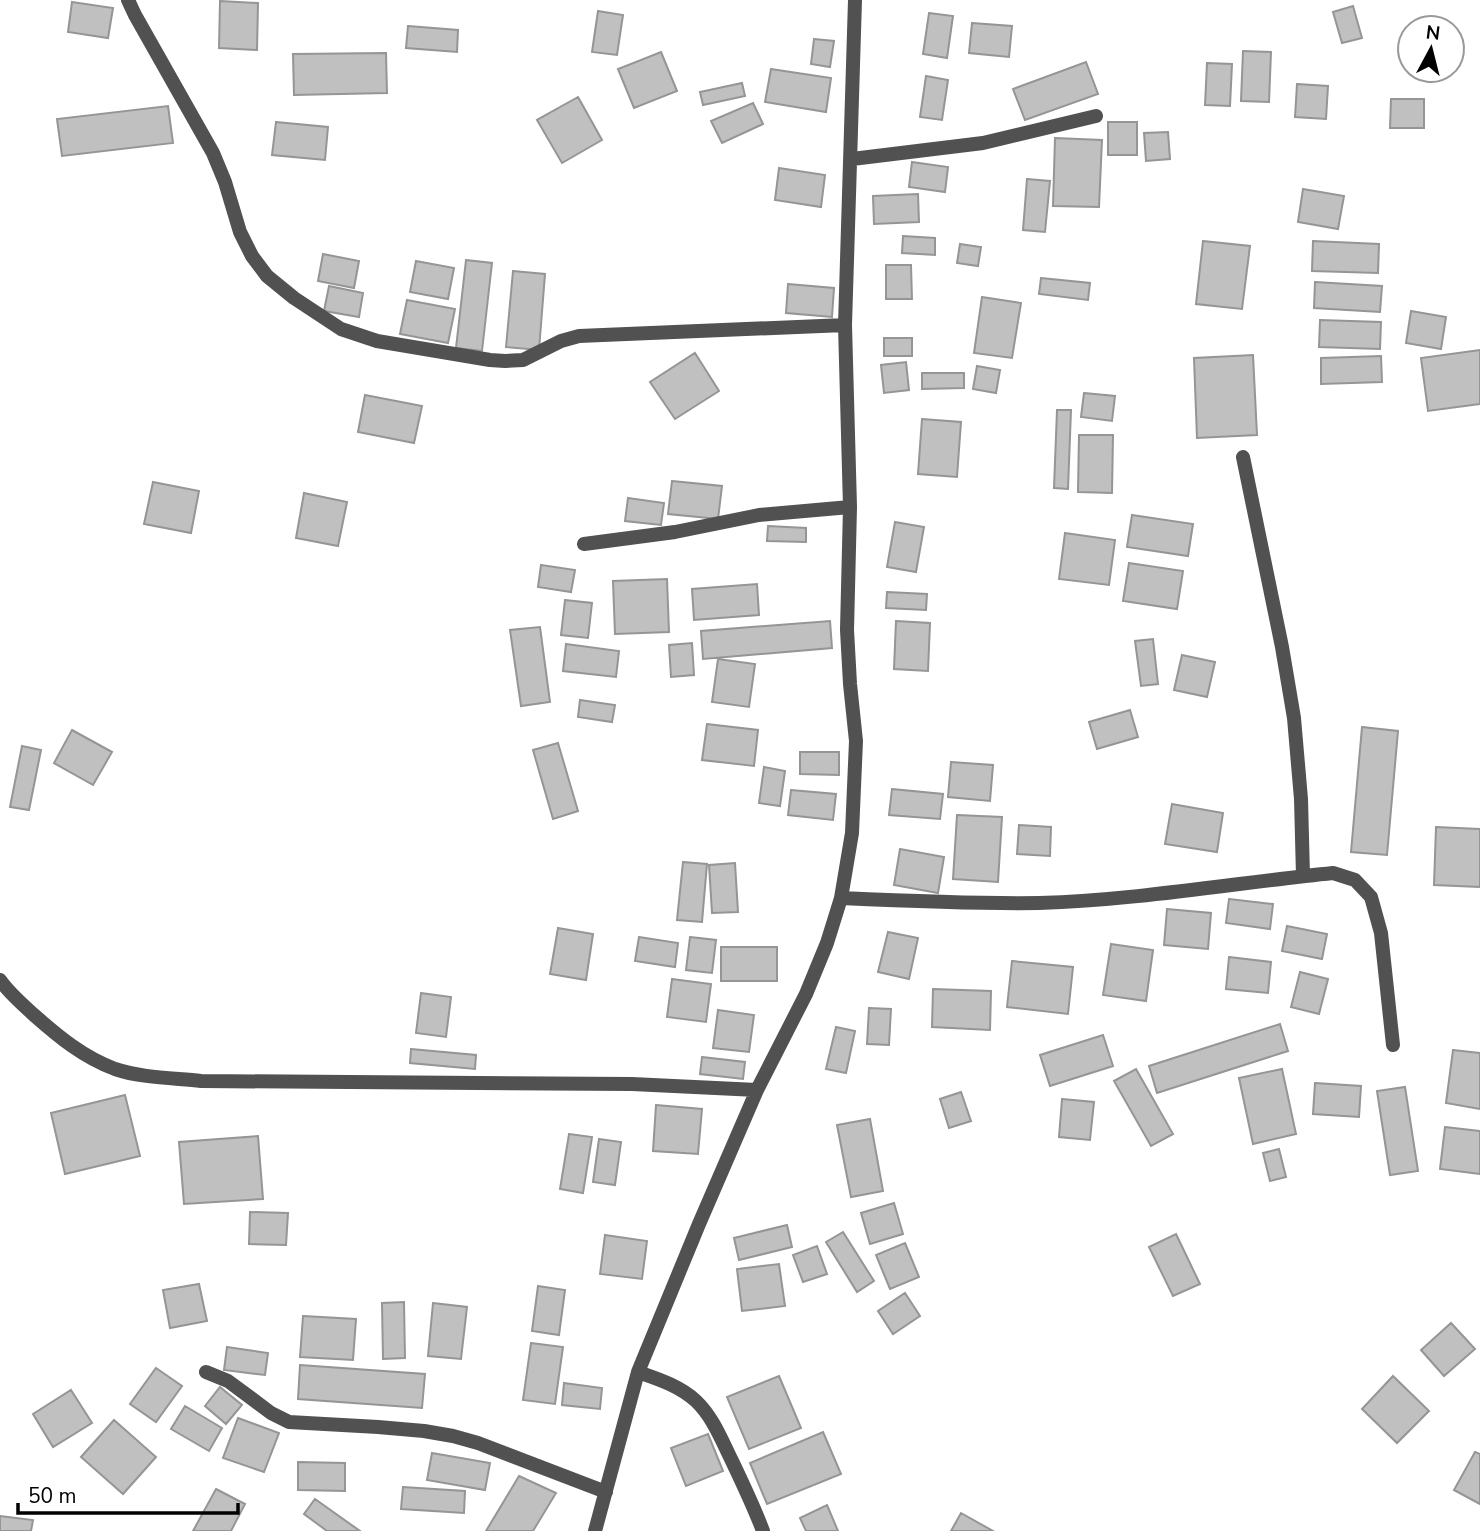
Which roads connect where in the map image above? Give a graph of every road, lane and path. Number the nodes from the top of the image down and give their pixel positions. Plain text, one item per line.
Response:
1 (128, 0) edge
2 (855, 0) edge
3 (1096, 116) dead end
4 (852, 159) junction
5 (845, 325) junction
6 (1243, 457) dead end
7 (850, 506) junction
8 (584, 544) dead end
9 (1303, 876) junction
10 (841, 898) junction
11 (0, 980) edge
12 (1393, 1045) dead end
13 (757, 1090) junction
14 (206, 1372) dead end
15 (638, 1372) junction
16 (606, 1492) junction
17 (596, 1531) edge
18 (763, 1531) edge

1 - 5 street
2 - 4 street
3 - 4 street
4 - 5 street
5 - 7 street
6 - 9 street
7 - 8 street
7 - 10 street
9 - 10 street
9 - 12 street
10 - 13 street
11 - 13 street
13 - 15 street
14 - 16 street
15 - 16 street
15 - 18 street
16 - 17 street

